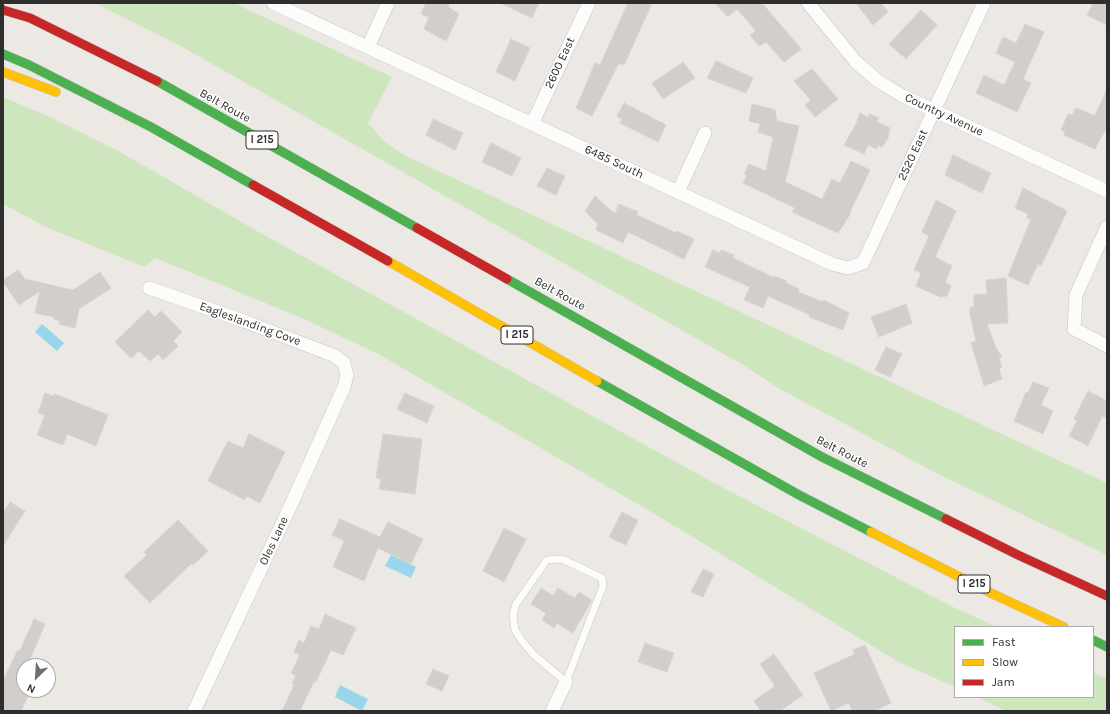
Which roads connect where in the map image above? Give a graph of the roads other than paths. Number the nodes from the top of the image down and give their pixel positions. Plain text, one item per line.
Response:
1 (274, 3) edge
2 (388, 3) edge
3 (588, 3) edge
4 (808, 3) edge
5 (984, 3) edge
6 (3, 5) edge
7 (3, 10) edge
8 (30, 18) junction
9 (368, 47) junction
10 (3, 54) edge
11 (3, 72) edge
12 (62, 94) dead end
13 (77, 100) dead end
14 (934, 110) junction
15 (532, 124) junction
16 (151, 127) junction
17 (705, 134) dead end
18 (1107, 191) edge
19 (678, 192) junction
20 (1107, 226) edge
21 (862, 263) joint
22 (149, 288) dead end
23 (1107, 346) edge
24 (346, 368) joint
25 (1107, 596) edge
26 (1062, 626) edge
27 (1094, 640) edge
28 (1107, 647) edge
29 (566, 682) junction
30 (194, 711) edge
31 (552, 711) edge

1 - 9 street, 6485 South
2 - 9 street
3 - 15 street, 2600 East
4 - 14 street, Country Avenue
5 - 14 street, 2520 East
6 - 8 highway
7 - 8 highway, Belt Route / I 215
8 - 25 highway, Belt Route / I 215
9 - 15 street, 6485 South
10 - 16 highway, I 215
11 - 12 highway
13 - 16 highway
14 - 18 street, Country Avenue
14 - 21 street, 2520 East
15 - 19 street, 6485 South
16 - 26 highway, I 215
17 - 19 street
19 - 21 street, 6485 South
20 - 23 street
22 - 24 street, Eagleslanding Cove
24 - 30 street, Oles Lane
27 - 28 highway
29 - 29 lane
29 - 31 street

